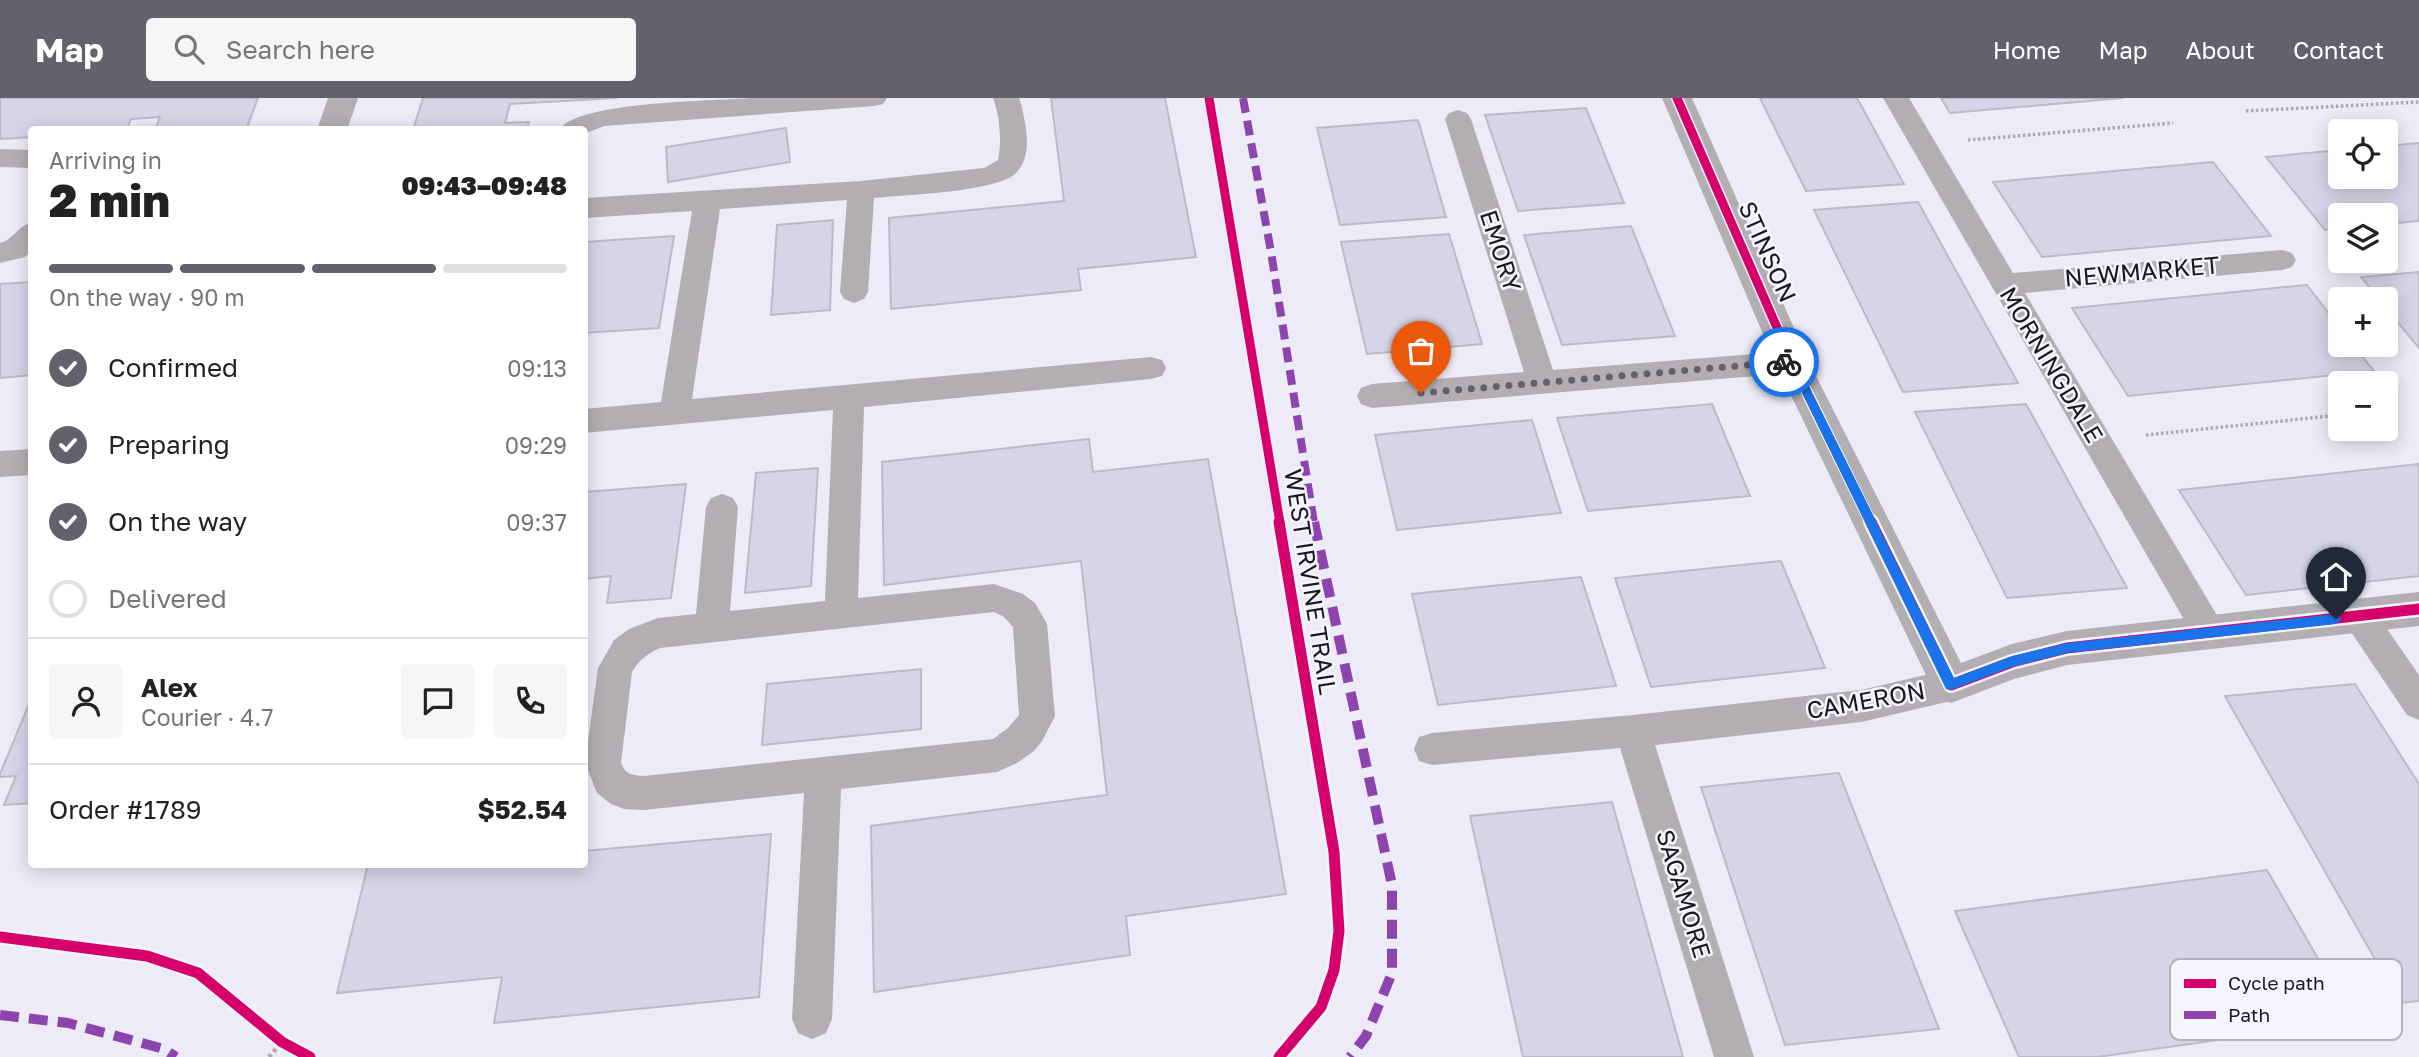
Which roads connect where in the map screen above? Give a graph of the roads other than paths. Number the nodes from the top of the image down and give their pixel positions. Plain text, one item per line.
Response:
1 (343, 98) edge
2 (873, 98) edge
3 (1006, 98) edge
4 (1677, 98) edge
5 (1896, 98) edge
6 (716, 103) edge
7 (1458, 119) dead end
8 (333, 126) edge
9 (579, 126) edge
10 (0, 158) edge
11 (28, 159) edge
12 (861, 190) junction
13 (708, 201) junction
14 (588, 208) edge
15 (28, 236) edge
16 (0, 253) edge
17 (2282, 260) dead end
18 (2003, 284) junction
19 (854, 292) dead end
20 (1792, 362) junction
21 (1151, 368) dead end
22 (1542, 383) junction
23 (1372, 396) dead end
24 (849, 397) junction
25 (674, 414) junction
26 (588, 421) edge
27 (28, 462) edge
28 (0, 464) edge
29 (722, 507) dead end
30 (2419, 609) edge
31 (841, 614) junction
32 (2360, 616) junction
33 (712, 627) junction
34 (2209, 632) junction
35 (1951, 685) junction
36 (2419, 704) edge
37 (1633, 731) junction
38 (1432, 749) dead end
39 (822, 775) junction
40 (812, 1019) dead end
41 (1734, 1057) edge

1 - 8 street
2 - 6 lane
3 - 12 lane
4 - 20 street, STINSON
5 - 18 lane, MORNINGDALE
6 - 9 lane
7 - 22 lane, EMORY
10 - 11 lane
12 - 13 lane
12 - 19 lane
13 - 14 lane
13 - 25 lane
15 - 16 lane
17 - 18 lane, NEWMARKET
18 - 34 lane, MORNINGDALE
20 - 22 lane
20 - 35 street, STINSON
21 - 24 lane
22 - 23 lane
24 - 25 lane
24 - 31 lane
25 - 26 lane
27 - 28 lane
29 - 33 lane
30 - 32 street, CAMERON
31 - 33 lane
31 - 39 lane
32 - 34 street, CAMERON
32 - 36 lane
33 - 39 lane
34 - 35 street, CAMERON
35 - 37 lane, CAMERON
37 - 38 lane, CAMERON
37 - 41 lane, SAGAMORE
39 - 40 lane

